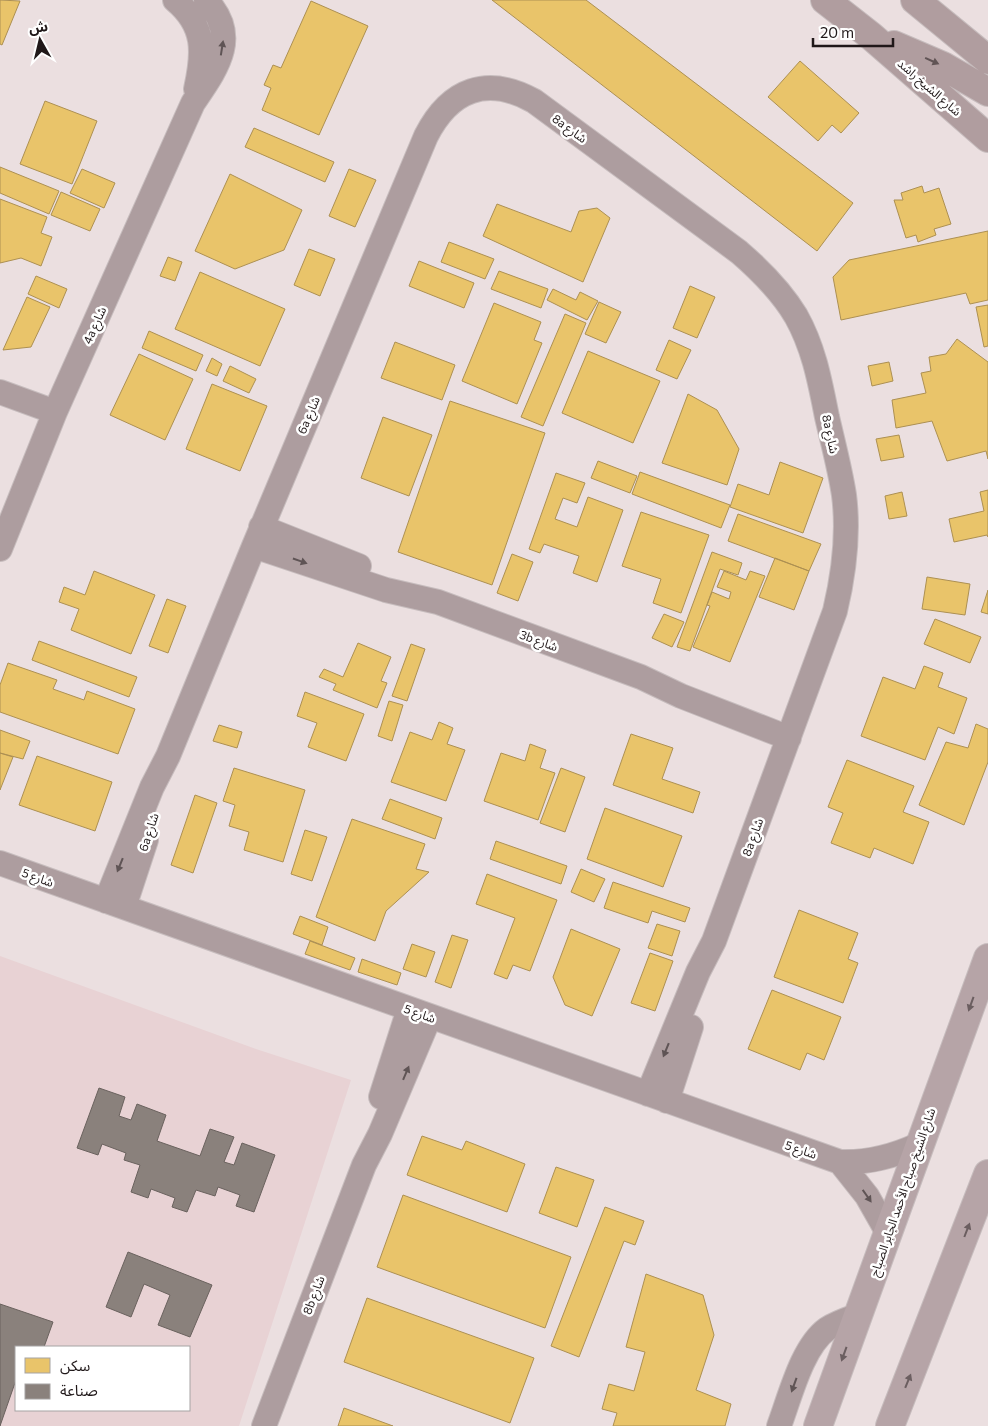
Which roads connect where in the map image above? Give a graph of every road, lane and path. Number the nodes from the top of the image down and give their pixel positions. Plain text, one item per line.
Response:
1 (175, 0) edge
2 (206, 0) edge
3 (825, 0) edge
4 (915, 0) edge
5 (871, 36) junction
6 (988, 60) edge
7 (471, 91) joint
8 (988, 92) edge
9 (193, 103) junction
10 (988, 138) edge
11 (0, 392) edge
12 (55, 412) junction
13 (258, 536) junction
14 (0, 549) edge
15 (792, 730) junction
16 (0, 863) edge
17 (115, 904) junction
18 (988, 958) edge
19 (420, 1013) junction
20 (658, 1098) junction
21 (918, 1145) junction
22 (840, 1162) junction
23 (988, 1174) edge
24 (888, 1233) junction
25 (859, 1315) junction
26 (264, 1426) edge
27 (779, 1426) edge
28 (818, 1426) edge
29 (890, 1426) edge

1 - 9 street, 4a شارع
9 -> 2 street, 4a شارع
3 - 5 main road, شارع الشيخ راشد
4 - 6 main road
5 -> 8 main road
5 - 10 main road, شارع الشيخ راشد
7 - 13 street, 6a شارع
7 - 15 street, 8a شارع
9 - 12 street, 4a شارع
11 - 12 street
12 - 14 street, 4a شارع
13 - 15 street, 3b شارع
13 - 17 street, 6a شارع
15 - 20 street, 8a شارع
16 - 17 street, شارع 5
17 - 19 street, شارع 5
18 -> 21 main road, شارع الشيخ صباح الأحمد الجابر الصباح
19 - 20 street, شارع 5
19 - 26 street, 8b شارع
20 - 22 street, شارع 5
21 - 22 street, شارع 5
21 - 24 main road, شارع الشيخ صباح الأحمد الجابر الصباح
22 -> 24 street
29 -> 23 main road
24 - 25 main road, شارع الشيخ صباح الأحمد الجابر الصباح
25 -> 27 street
25 -> 28 main road, شارع الشيخ صباح الأحمد الجابر الصباح

